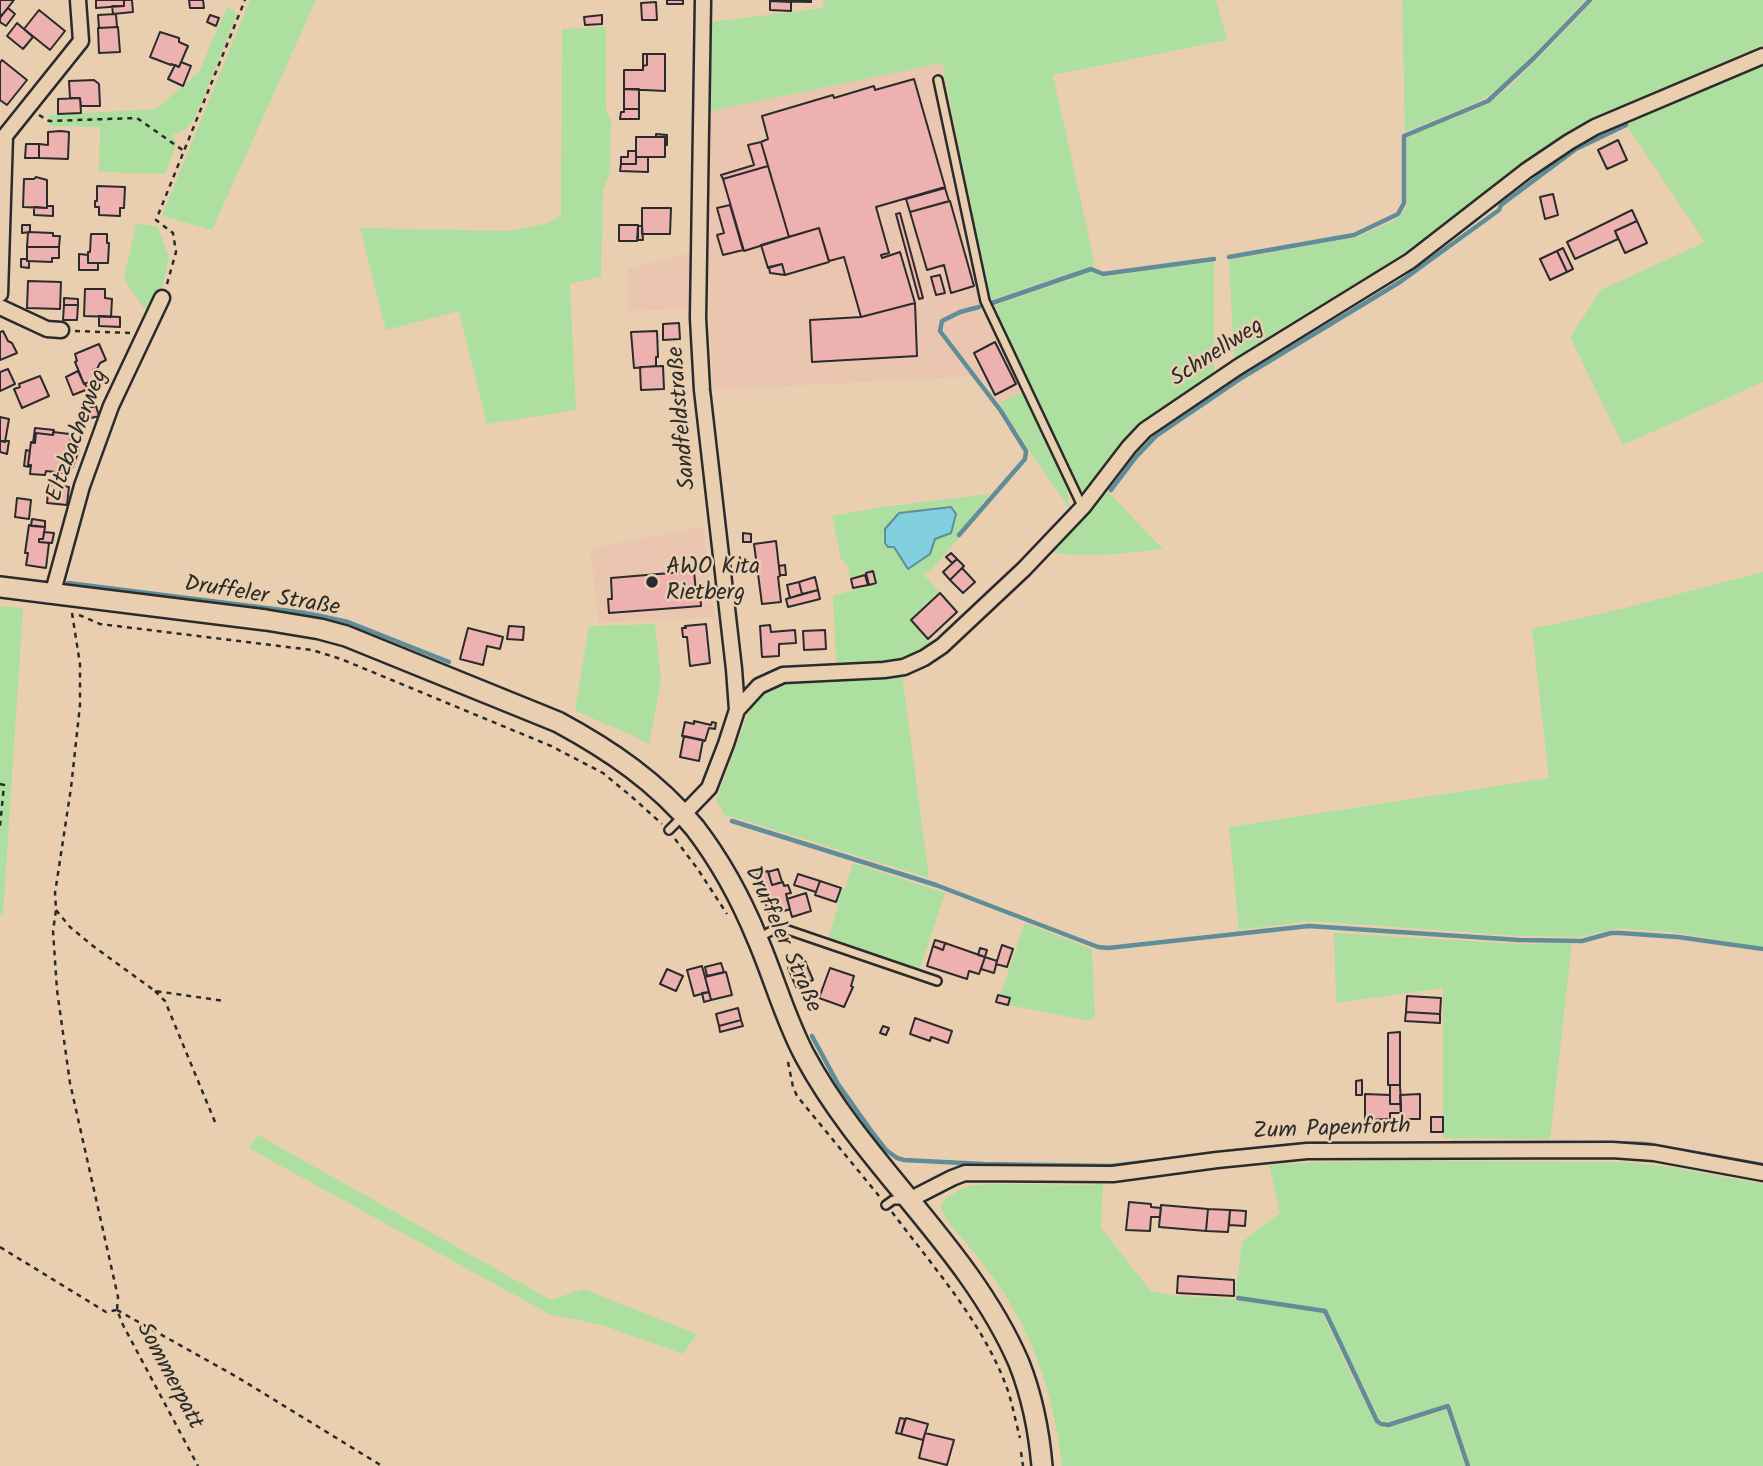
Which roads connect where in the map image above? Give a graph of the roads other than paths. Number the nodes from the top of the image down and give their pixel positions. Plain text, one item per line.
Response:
1 (78, 0) edge
2 (703, 0) edge
3 (1763, 55) edge
4 (938, 80) dead end
5 (2, 134) edge
6 (0, 294) edge
7 (162, 298) dead end
8 (0, 307) edge
9 (61, 330) road end
10 (1083, 507) junction
11 (0, 589) edge
12 (52, 595) junction
13 (737, 710) junction
14 (683, 815) junction
15 (669, 831) road end
16 (758, 939) junction
17 (937, 981) dead end
18 (1763, 1173) edge
19 (909, 1200) junction
20 (886, 1205) road end
21 (1042, 1466) edge

1 - 5 street
2 - 13 street, Sandfeldstraße
3 - 10 street, Schnellweg
4 - 10 lane
5 - 6 street
7 - 12 street, Eltzbacherweg
8 - 9 street
10 - 13 street, Schnellweg
11 - 12 street, Druffeler Straße
12 - 14 street, Druffeler Straße
13 - 14 street, Sandfeldstraße
14 - 15 lane
14 - 16 street, Druffeler Straße
16 - 17 lane
16 - 19 street, Druffeler Straße
18 - 19 street, Zum Papenforth
19 - 20 lane
19 - 21 street, Druffeler Straße

